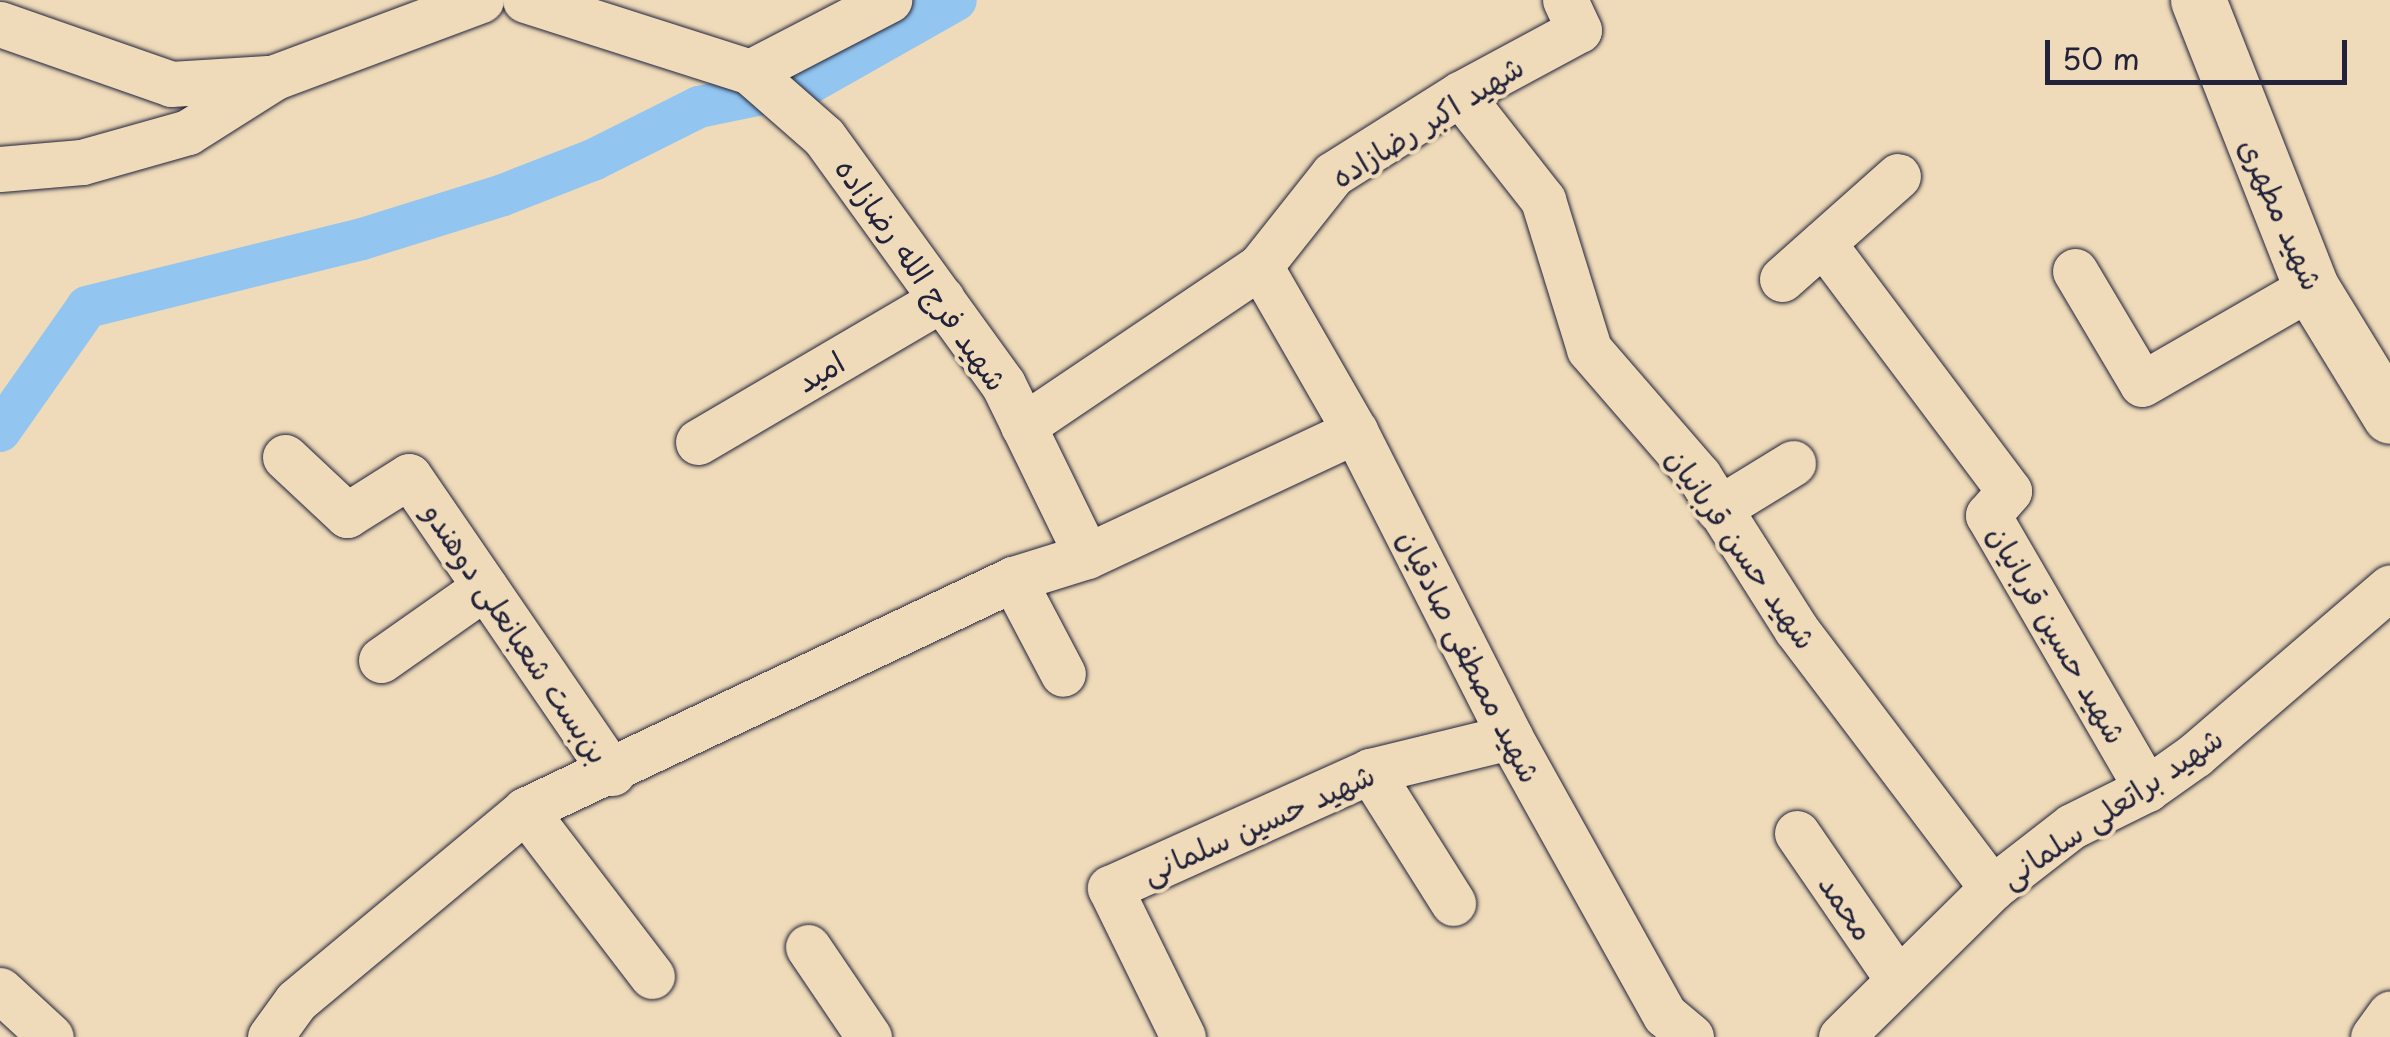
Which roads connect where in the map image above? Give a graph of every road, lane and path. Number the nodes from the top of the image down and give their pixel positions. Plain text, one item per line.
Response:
1 (481, 0) edge
2 (525, 0) edge
3 (889, 0) edge
4 (1564, 0) edge
5 (2198, 0) edge
6 (0, 24) edge
7 (750, 72) junction
8 (274, 77) junction
9 (1460, 94) junction
10 (0, 169) edge
11 (1898, 176) dead end
12 (1824, 243) junction
13 (1260, 266) junction
14 (2076, 271) dead end
15 (1782, 280) dead end
16 (2311, 287) junction
17 (942, 299) junction
18 (2390, 416) edge
19 (1023, 426) junction
20 (1355, 431) junction
21 (698, 442) dead end
22 (285, 456) dead end
23 (1794, 463) dead end
24 (1718, 509) junction
25 (1087, 556) junction
26 (1013, 578) junction
27 (485, 587) junction
28 (2390, 587) edge
29 (380, 660) dead end
30 (1062, 674) dead end
31 (1510, 737) junction
32 (1370, 771) junction
33 (612, 774) junction
34 (2147, 789) junction
35 (526, 810) junction
36 (1797, 833) dead end
37 (1992, 888) junction
38 (1453, 903) dead end
39 (808, 947) dead end
40 (652, 976) dead end
41 (1898, 980) junction
42 (0, 990) edge
43 (2390, 1014) edge
44 (1175, 1034) edge
45 (51, 1037) edge
46 (270, 1037) edge
47 (869, 1037) edge
48 (1691, 1037) edge
49 (1842, 1037) edge
50 (2373, 1037) edge

1 - 8 street
2 - 7 street
3 - 7 street
4 - 9 street, شهید اکبر رضازاده
5 - 16 street, شهید مطهری
6 - 8 street
7 - 17 street, شهید فرج الله رضازاده
8 - 10 street
9 - 13 street, شهید اکبر رضازاده
9 - 24 street, شهید حسن قربانیان
11 - 12 street
12 - 15 street
12 - 34 street, شهید حسین قربانیان
13 - 19 street, شهید اکبر رضازاده
13 - 20 street, شهید مصطفی صادقیان
14 - 16 street
16 - 18 street, شهید مطهری
17 - 19 street, شهید فرج الله رضازاده
17 - 21 street, امید
19 - 25 street, شهید فرج الله رضازاده
20 - 25 street
20 - 31 street, شهید مصطفی صادقیان
22 - 27 street, بن‌بست شعبانعلی دوهندو
23 - 24 street
24 - 37 street, شهید حسن قربانیان
25 - 26 street
26 - 30 street
26 - 33 street
27 - 29 street
27 - 33 street, بن‌بست شعبانعلی دوهندو
28 - 34 street, شهید براتعلی سلمانی
31 - 32 street, شهید حسین سلمانی
31 - 48 street, شهید مصطفی صادقیان
32 - 38 street
32 - 44 street, شهید حسین سلمانی
33 - 35 street
34 - 37 street, شهید براتعلی سلمانی
35 - 40 street
35 - 46 street
36 - 41 street, محمد
37 - 41 street, شهید براتعلی سلمانی
39 - 47 street
41 - 49 street, شهید براتعلی سلمانی
42 - 45 street
43 - 50 street

